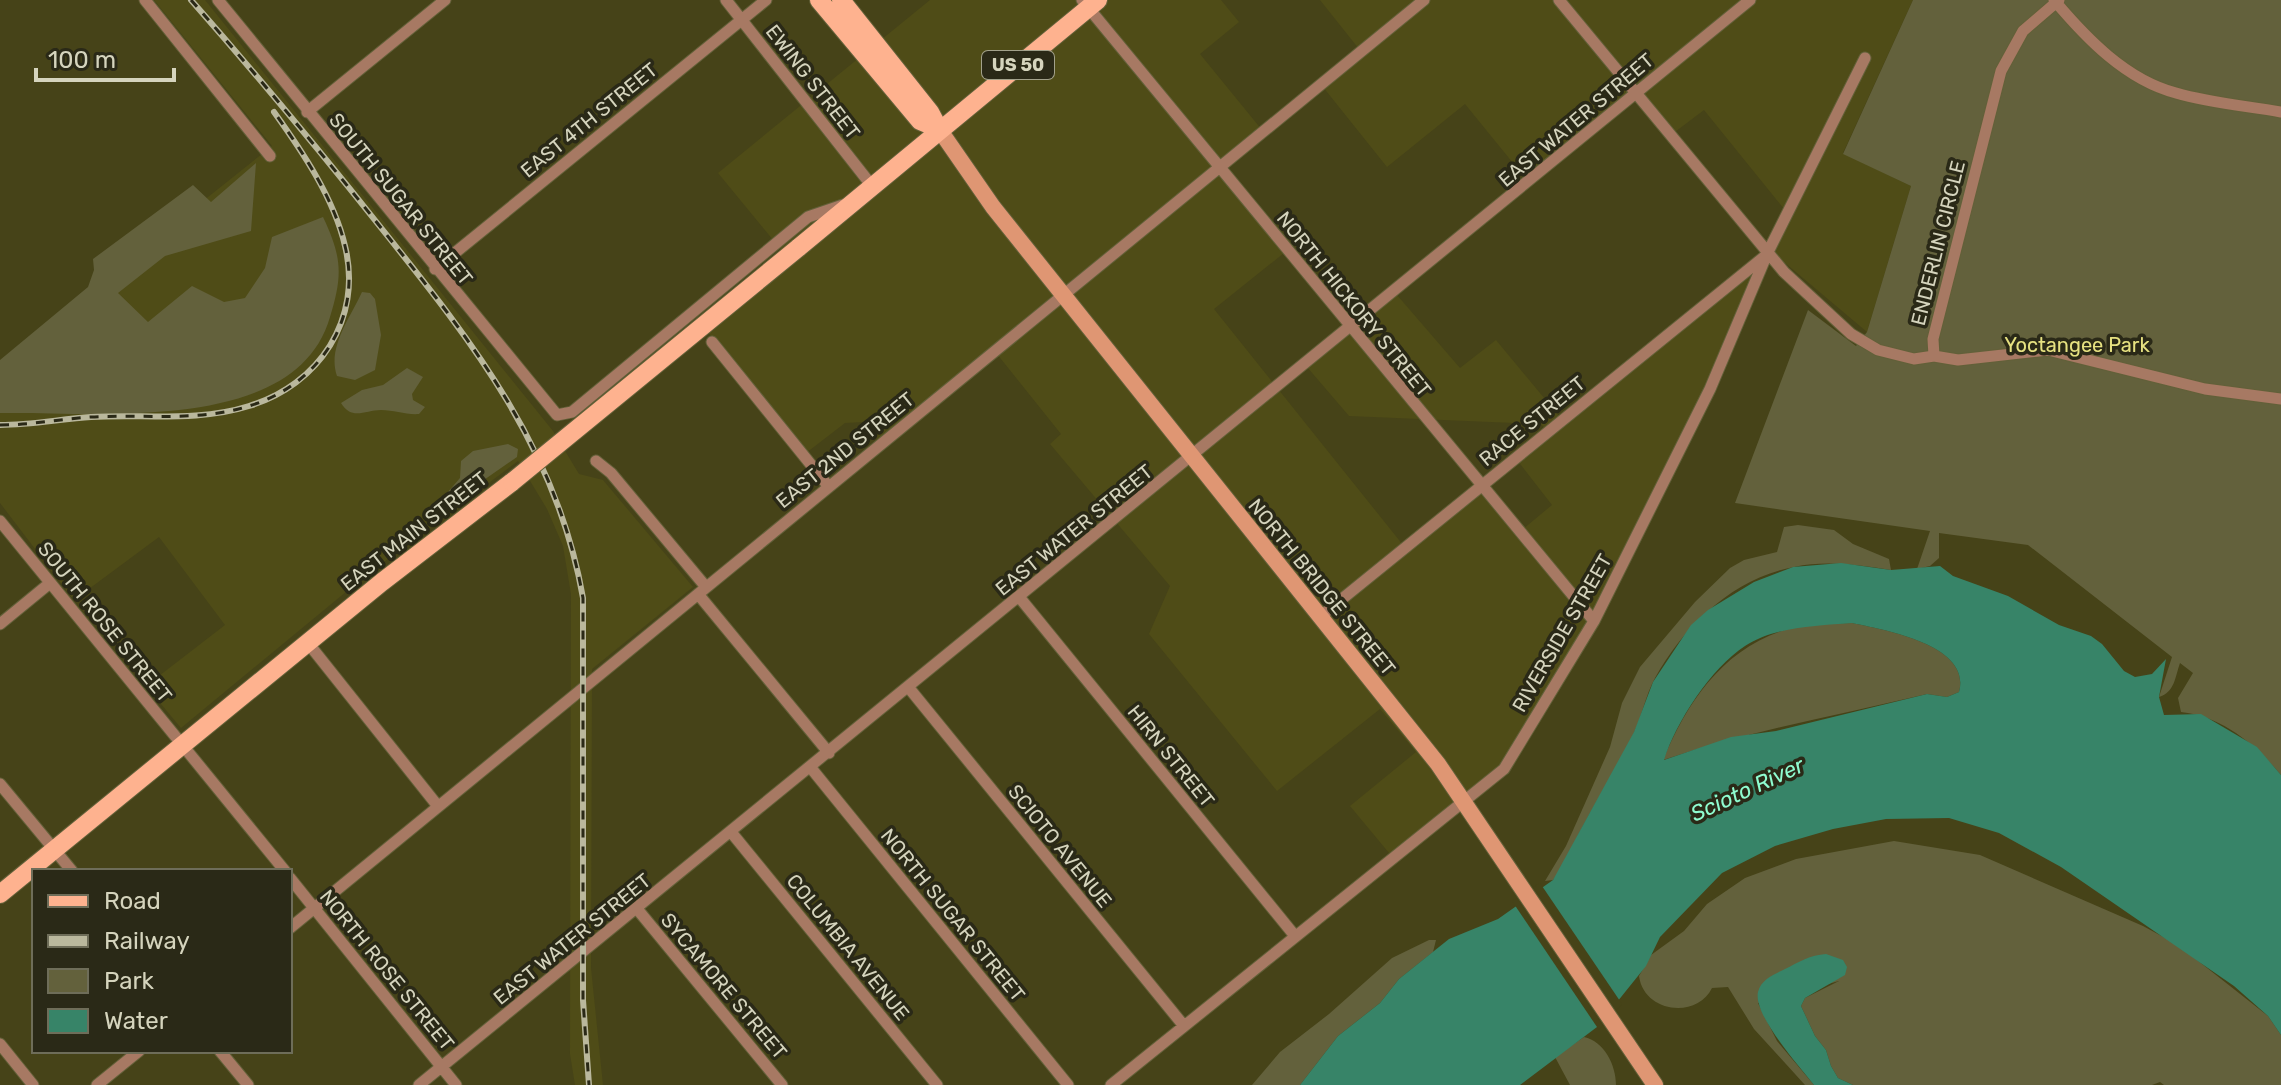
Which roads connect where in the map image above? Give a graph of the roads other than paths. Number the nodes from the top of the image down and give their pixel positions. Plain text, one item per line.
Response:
1 (145, 0) edge
2 (218, 0) edge
3 (445, 0) edge
4 (726, 0) edge
5 (766, 0) edge
6 (819, 0) edge
7 (841, 0) edge
8 (1424, 0) edge
9 (1559, 0) edge
10 (1750, 0) edge
11 (2056, 1) edge
12 (1089, 3) edge
13 (742, 20) junction
14 (1865, 58) dead end
15 (1635, 94) junction
16 (307, 112) junction
17 (2281, 112) edge
18 (939, 129) junction
19 (270, 156) dead end
20 (1220, 167) junction
21 (872, 186) junction
22 (854, 201) junction
23 (1767, 254) junction
24 (435, 269) junction
25 (1065, 295) junction
26 (1349, 328) junction
27 (712, 342) dead end
28 (1934, 356) junction
29 (2281, 399) edge
30 (561, 416) joint
31 (1191, 457) junction
32 (596, 461) dead end
33 (1481, 485) junction
34 (829, 487) junction
35 (0, 521) edge
36 (50, 583) junction
37 (702, 591) junction
38 (1020, 598) junction
39 (1321, 616) junction
40 (1594, 621) junction
41 (0, 624) edge
42 (308, 643) junction
43 (909, 688) junction
44 (182, 747) junction
45 (829, 753) junction
46 (811, 768) junction
47 (0, 784) edge
48 (1464, 801) junction
49 (437, 805) junction
50 (731, 832) junction
51 (54, 850) junction
52 (70, 869) edge
53 (283, 869) edge
54 (292, 880) edge
55 (0, 894) edge
56 (315, 908) junction
57 (638, 910) junction
58 (292, 926) edge
59 (1295, 936) junction
60 (1184, 1026) junction
61 (0, 1044) edge
62 (137, 1053) edge
63 (222, 1053) edge
64 (441, 1067) junction
65 (33, 1085) edge
66 (97, 1085) edge
67 (248, 1085) edge
68 (419, 1085) edge
69 (456, 1085) edge
70 (782, 1085) edge
71 (937, 1085) edge
72 (1068, 1085) edge
73 (1111, 1085) edge
74 (1655, 1085) edge

1 - 19 street
2 - 16 street, SOUTH SUGAR STREET
3 - 16 street
4 - 13 street, EWING STREET
5 - 13 street, EAST 4TH STREET
6 - 18 main road
7 - 18 main road
8 - 20 street, EAST 2ND STREET
9 - 15 street
10 - 15 street, EAST WATER STREET
11 - 17 street
11 - 28 street, ENDERLIN CIRCLE
12 - 18 main road, EAST MAIN STREET / US 50
12 - 20 street, NORTH HICKORY STREET
13 - 21 street, EWING STREET
13 - 24 street, EAST 4TH STREET
14 - 23 street, RIVERSIDE STREET
15 - 23 street
15 - 26 street, EAST WATER STREET
16 - 24 street, SOUTH SUGAR STREET
18 - 21 main road, EAST MAIN STREET
18 - 25 main road, NORTH BRIDGE STREET
20 - 25 street, EAST 2ND STREET
20 - 26 street, NORTH HICKORY STREET
21 - 22 main road, EAST MAIN STREET
22 - 30 street, EAST MAIN STREET
22 - 42 main road, EAST MAIN STREET, bridge
23 - 28 street
23 - 33 street, RACE STREET
23 - 40 street, RIVERSIDE STREET
24 - 30 street, SOUTH SUGAR STREET
25 - 31 main road, NORTH BRIDGE STREET
25 - 34 street, EAST 2ND STREET
26 - 31 street, EAST WATER STREET
26 - 33 street, NORTH HICKORY STREET
27 - 34 street
28 - 29 street, ENDERLIN CIRCLE
31 - 38 street, EAST WATER STREET
31 - 39 main road, NORTH BRIDGE STREET
32 - 37 street
33 - 39 street, RACE STREET
33 - 40 street, NORTH HICKORY STREET
34 - 37 street, EAST 2ND STREET
35 - 36 street, SOUTH ROSE STREET
36 - 41 street
36 - 44 street, SOUTH ROSE STREET
37 - 45 street
37 - 49 street, EAST 2ND STREET
38 - 43 street, EAST WATER STREET
38 - 59 street, HIRN STREET
39 - 48 main road, NORTH BRIDGE STREET
40 - 48 street, RIVERSIDE STREET
42 - 44 main road, EAST MAIN STREET
42 - 49 street
43 - 45 street, EAST WATER STREET
43 - 60 street, SCIOTO AVENUE
44 - 51 main road, EAST MAIN STREET
44 - 53 street
45 - 46 street, EAST WATER STREET
46 - 50 street, EAST WATER STREET
46 - 72 street, NORTH SUGAR STREET
47 - 51 street
48 - 59 street, RIVERSIDE STREET
48 - 74 main road, NORTH BRIDGE STREET
49 - 56 street, EAST 2ND STREET
50 - 57 street, EAST WATER STREET
50 - 71 street, COLUMBIA AVENUE
51 - 52 street
51 - 55 main road, EAST MAIN STREET
54 - 56 street, NORTH ROSE STREET
56 - 58 street, EAST 2ND STREET
56 - 64 street, NORTH ROSE STREET
57 - 64 street, EAST WATER STREET
57 - 70 street, SYCAMORE STREET
59 - 60 street, RIVERSIDE STREET
60 - 73 street, RIVERSIDE STREET
61 - 65 street
62 - 66 street
63 - 67 street
64 - 68 street, EAST WATER STREET
64 - 69 street, NORTH ROSE STREET

